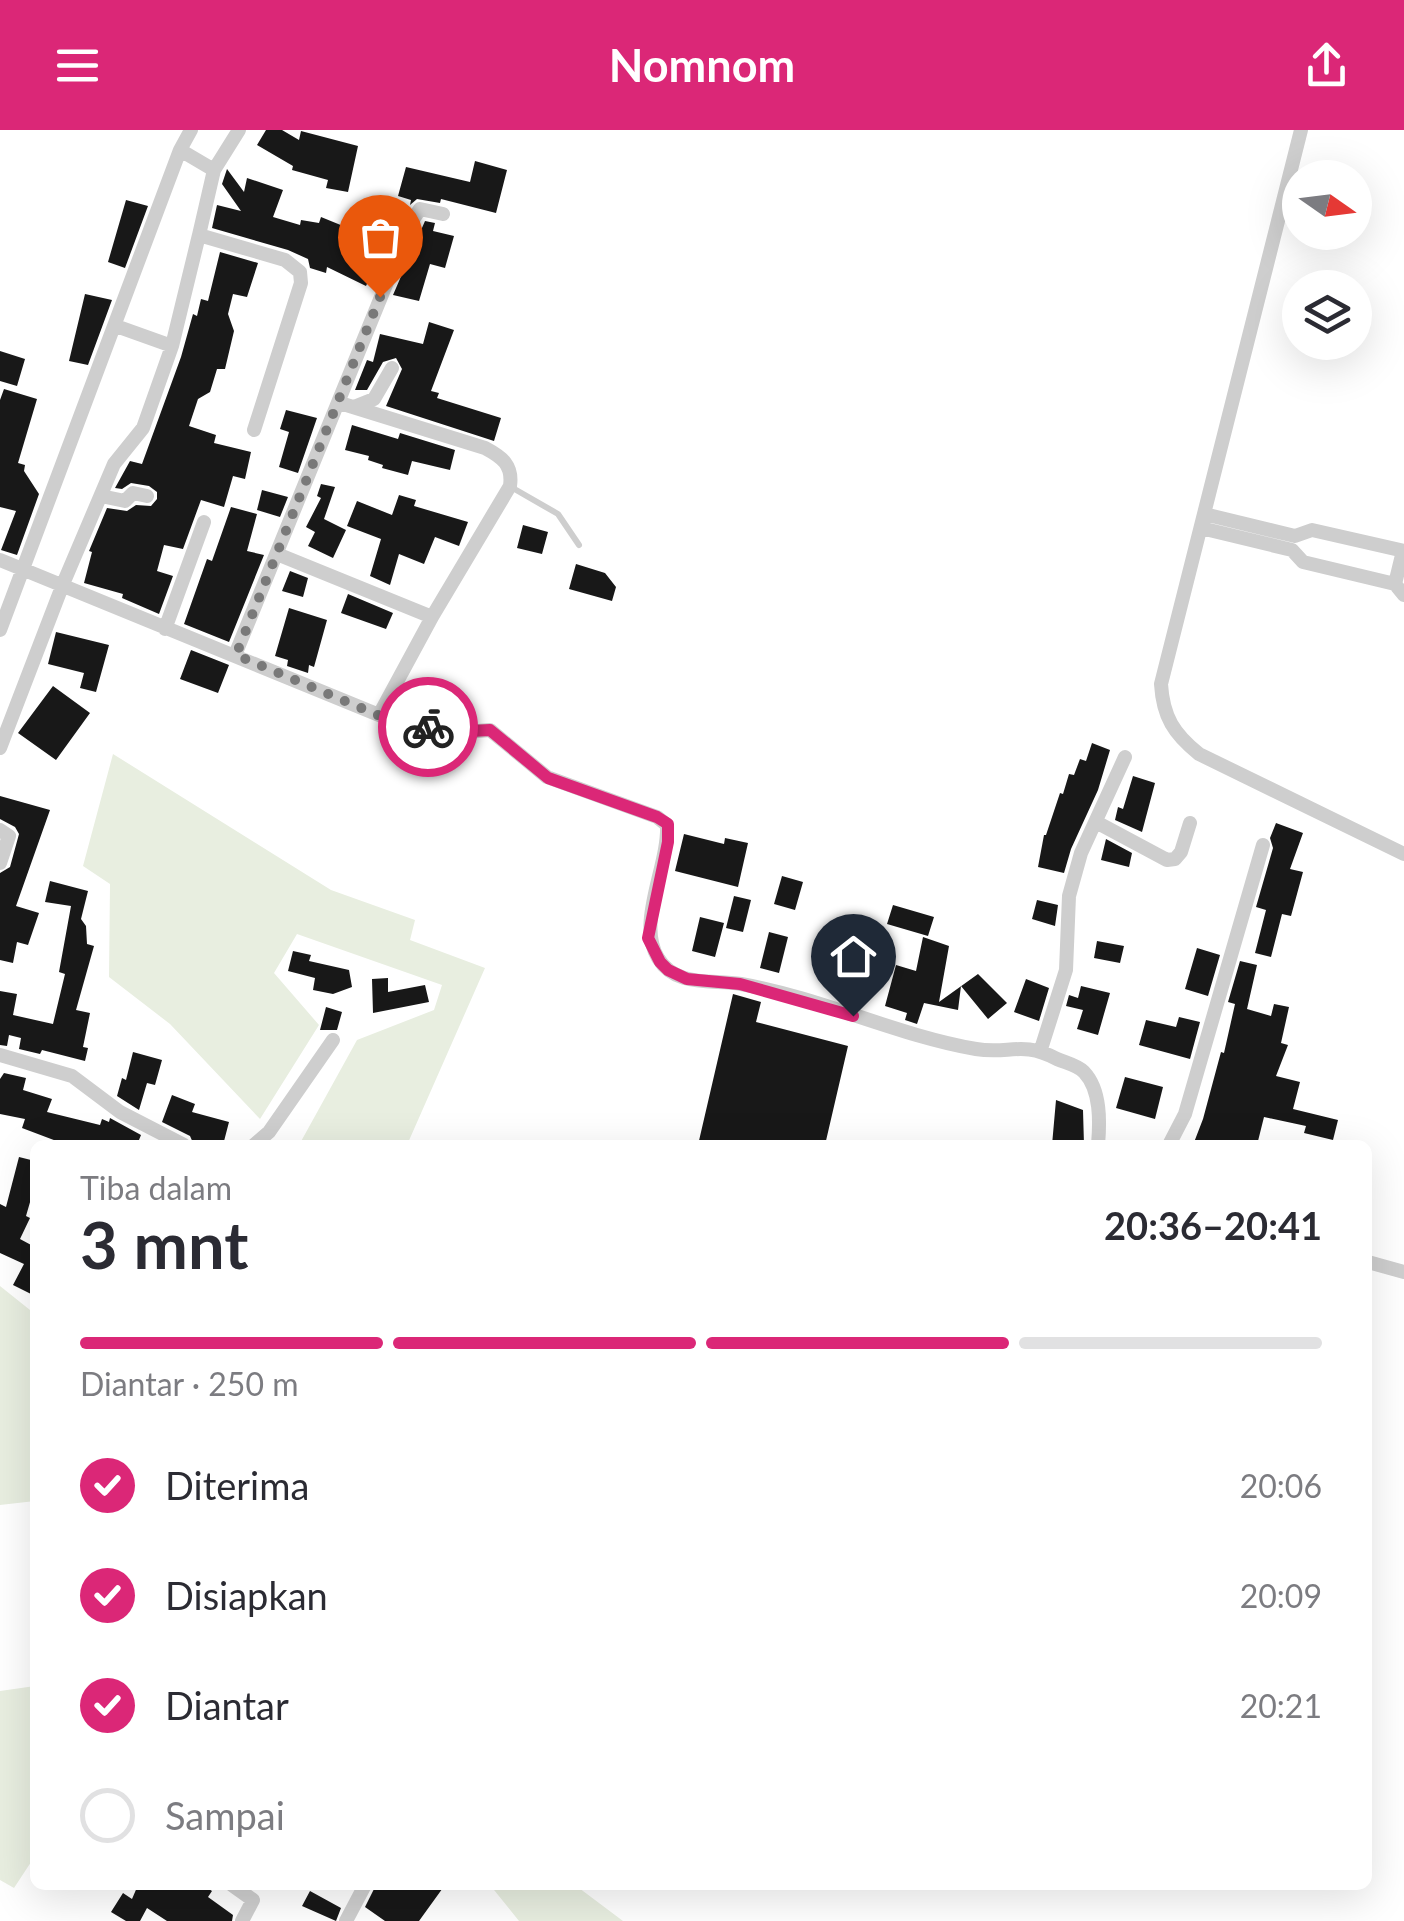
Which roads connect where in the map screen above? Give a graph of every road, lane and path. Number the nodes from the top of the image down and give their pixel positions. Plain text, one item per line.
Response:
1 (191, 130) edge
2 (238, 130) edge
3 (1301, 130) edge
4 (186, 154) junction
5 (212, 170) junction
6 (443, 214) dead end
7 (199, 235) junction
8 (116, 326) junction
9 (168, 344) junction
10 (392, 368) dead end
11 (347, 405) junction
12 (254, 430) dead end
13 (510, 486) junction
14 (101, 496) junction
15 (148, 496) dead end
16 (1202, 521) junction
17 (204, 522) dead end
18 (1294, 543) junction
19 (579, 545) dead end
20 (1403, 551) edge
21 (278, 554) junction
22 (0, 560) edge
23 (21, 568) junction
24 (60, 583) junction
25 (1400, 590) edge
26 (432, 617) junction
27 (164, 629) junction
28 (0, 630) edge
29 (236, 655) junction
30 (380, 716) junction
31 (3, 729) edge
32 (0, 748) edge
33 (1125, 757) dead end
34 (1096, 822) junction
35 (1190, 823) dead end
36 (0, 830) edge
37 (1262, 845) dead end
38 (1404, 854) edge
39 (0, 863) edge
40 (333, 1040) dead end
41 (1041, 1049) junction
42 (0, 1055) edge
43 (174, 1140) edge
44 (260, 1140) edge
45 (1098, 1140) edge
46 (1171, 1140) edge
47 (1372, 1263) edge
48 (1404, 1272) edge
49 (239, 1890) edge
50 (362, 1890) edge
51 (242, 1921) edge
52 (346, 1921) edge

1 - 4 street
2 - 5 street
3 - 16 street
4 - 5 street
4 - 8 street
5 - 7 street
6 - 11 street
7 - 9 street
7 - 12 street
8 - 9 street
8 - 23 street
9 - 14 street
10 - 11 street
11 - 13 street
11 - 21 street
13 - 19 lane
13 - 26 street
14 - 15 street
14 - 24 street
16 - 18 street
16 - 38 street
17 - 27 street
18 - 20 street
18 - 25 street
20 - 25 street
21 - 26 street
21 - 29 street
22 - 23 street
23 - 24 street
23 - 28 street
24 - 27 street
24 - 31 street
26 - 30 street
27 - 29 street
29 - 30 street
30 - 41 street
31 - 32 street
33 - 34 street
34 - 35 street
34 - 41 street
36 - 39 street
37 - 46 street
40 - 44 street
41 - 45 street
42 - 43 street
47 - 48 street
49 - 51 street
50 - 52 street

